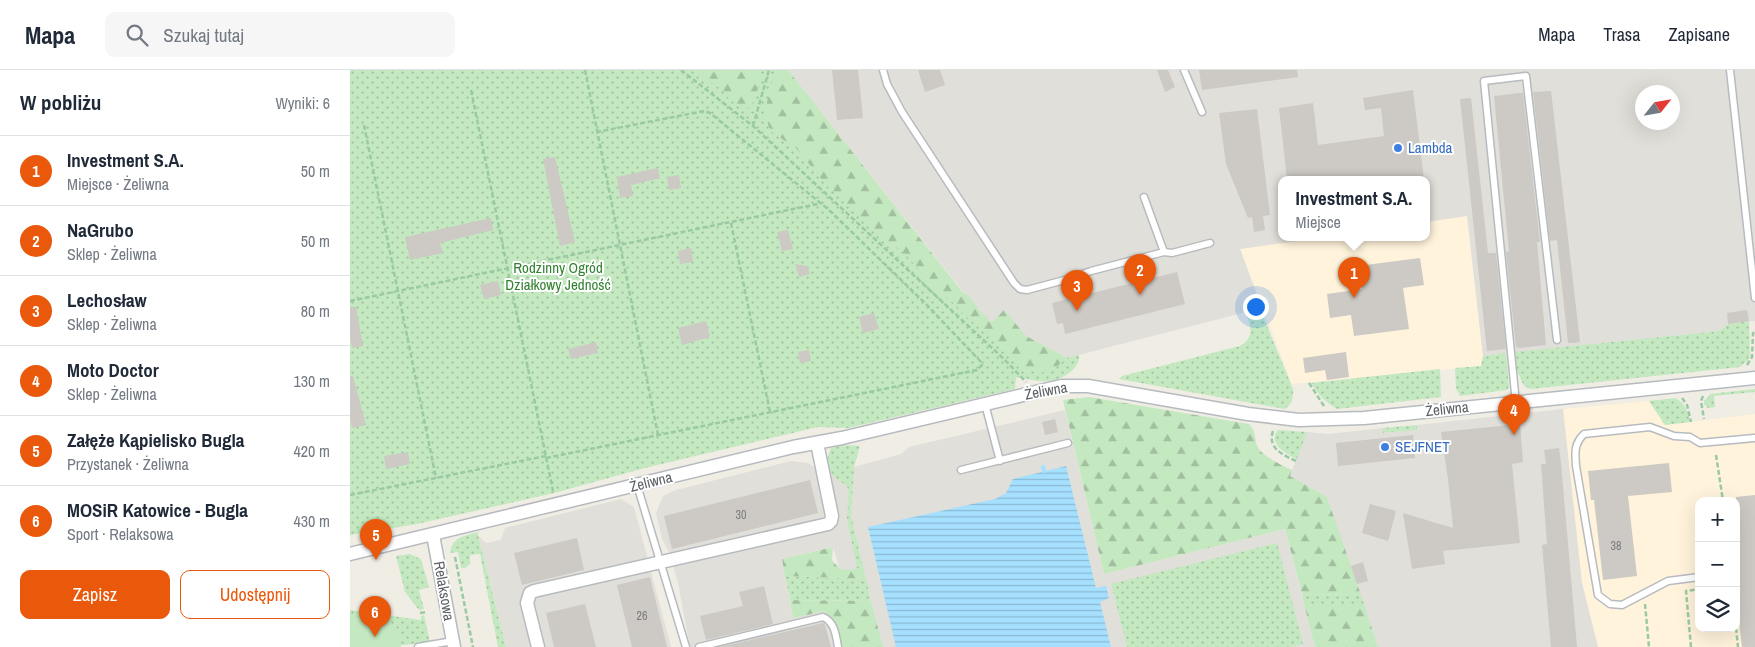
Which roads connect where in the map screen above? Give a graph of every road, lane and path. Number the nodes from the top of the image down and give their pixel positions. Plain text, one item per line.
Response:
1 (584, 70) edge
2 (681, 70) edge
3 (769, 70) edge
4 (883, 70) edge
5 (1184, 70) edge
6 (1730, 70) edge
7 (471, 90) dead end
8 (1202, 112) dead end
9 (364, 125) dead end
10 (753, 126) junction
11 (597, 132) junction
12 (1144, 197) dead end
13 (822, 203) junction
14 (731, 223) junction
15 (1210, 242) dead end
16 (620, 246) junction
17 (1164, 252) junction
18 (508, 269) junction
19 (398, 292) junction
20 (1755, 298) edge
21 (350, 301) edge
22 (1755, 333) edge
23 (1557, 340) dead end
24 (1744, 367) dead end
25 (1755, 378) edge
26 (1035, 391) junction
27 (1707, 393) dead end
28 (1516, 403) junction
29 (985, 404) junction
30 (770, 412) junction
31 (1704, 419) dead end
32 (658, 435) junction
33 (1754, 438) edge
34 (817, 443) junction
35 (1068, 443) dead end
36 (1716, 455) dead end
37 (546, 457) junction
38 (1000, 461) junction
39 (961, 470) dead end
40 (436, 478) junction
41 (637, 485) junction
42 (350, 495) edge
43 (1722, 497) edge
44 (557, 505) junction
45 (433, 535) junction
46 (350, 554) edge
47 (455, 557) dead end
48 (661, 563) junction
49 (1695, 578) edge
50 (1695, 590) edge
51 (1644, 600) dead end
52 (427, 612) dead end
53 (420, 613) dead end
54 (1736, 632) edge
55 (453, 644) edge
56 (430, 646) edge
57 (418, 647) edge
58 (473, 647) edge
59 (538, 647) edge
60 (686, 647) edge
61 (699, 647) edge
62 (838, 647) edge
63 (1649, 647) edge
64 (1691, 647) edge
65 (1738, 647) edge

1 - 11 path
2 - 10 path
3 - 10 path
4 - 17 lane
5 - 8 lane
6 - 20 lane
7 - 18 path
9 - 19 path
10 - 26 path
11 - 13 path
11 - 16 path
12 - 17 lane
13 - 14 path
13 - 30 path
14 - 16 path
14 - 30 path
15 - 17 lane
16 - 18 path
16 - 32 path
18 - 19 path
18 - 37 path
19 - 21 path
19 - 40 path
22 - 24 path
23 - 28 lane
25 - 28 street, Żeliwna
26 - 28 street, Żeliwna
26 - 29 street, Żeliwna
27 - 31 path
29 - 34 street, Żeliwna
29 - 38 lane
30 - 32 path
32 - 37 path
33 - 49 lane
34 - 41 street, Żeliwna
34 - 48 street
35 - 38 lane
36 - 43 path
37 - 40 path
37 - 44 path
38 - 39 lane
40 - 42 path
41 - 44 street, Żeliwna
41 - 48 lane
44 - 45 street, Żeliwna
45 - 46 street, Żeliwna
45 - 55 street, Relaksowa
47 - 58 path
48 - 59 street
48 - 60 lane
50 - 64 path
51 - 63 path
52 - 53 path
54 - 65 path
55 - 56 lane
56 - 57 lane
61 - 62 lane

